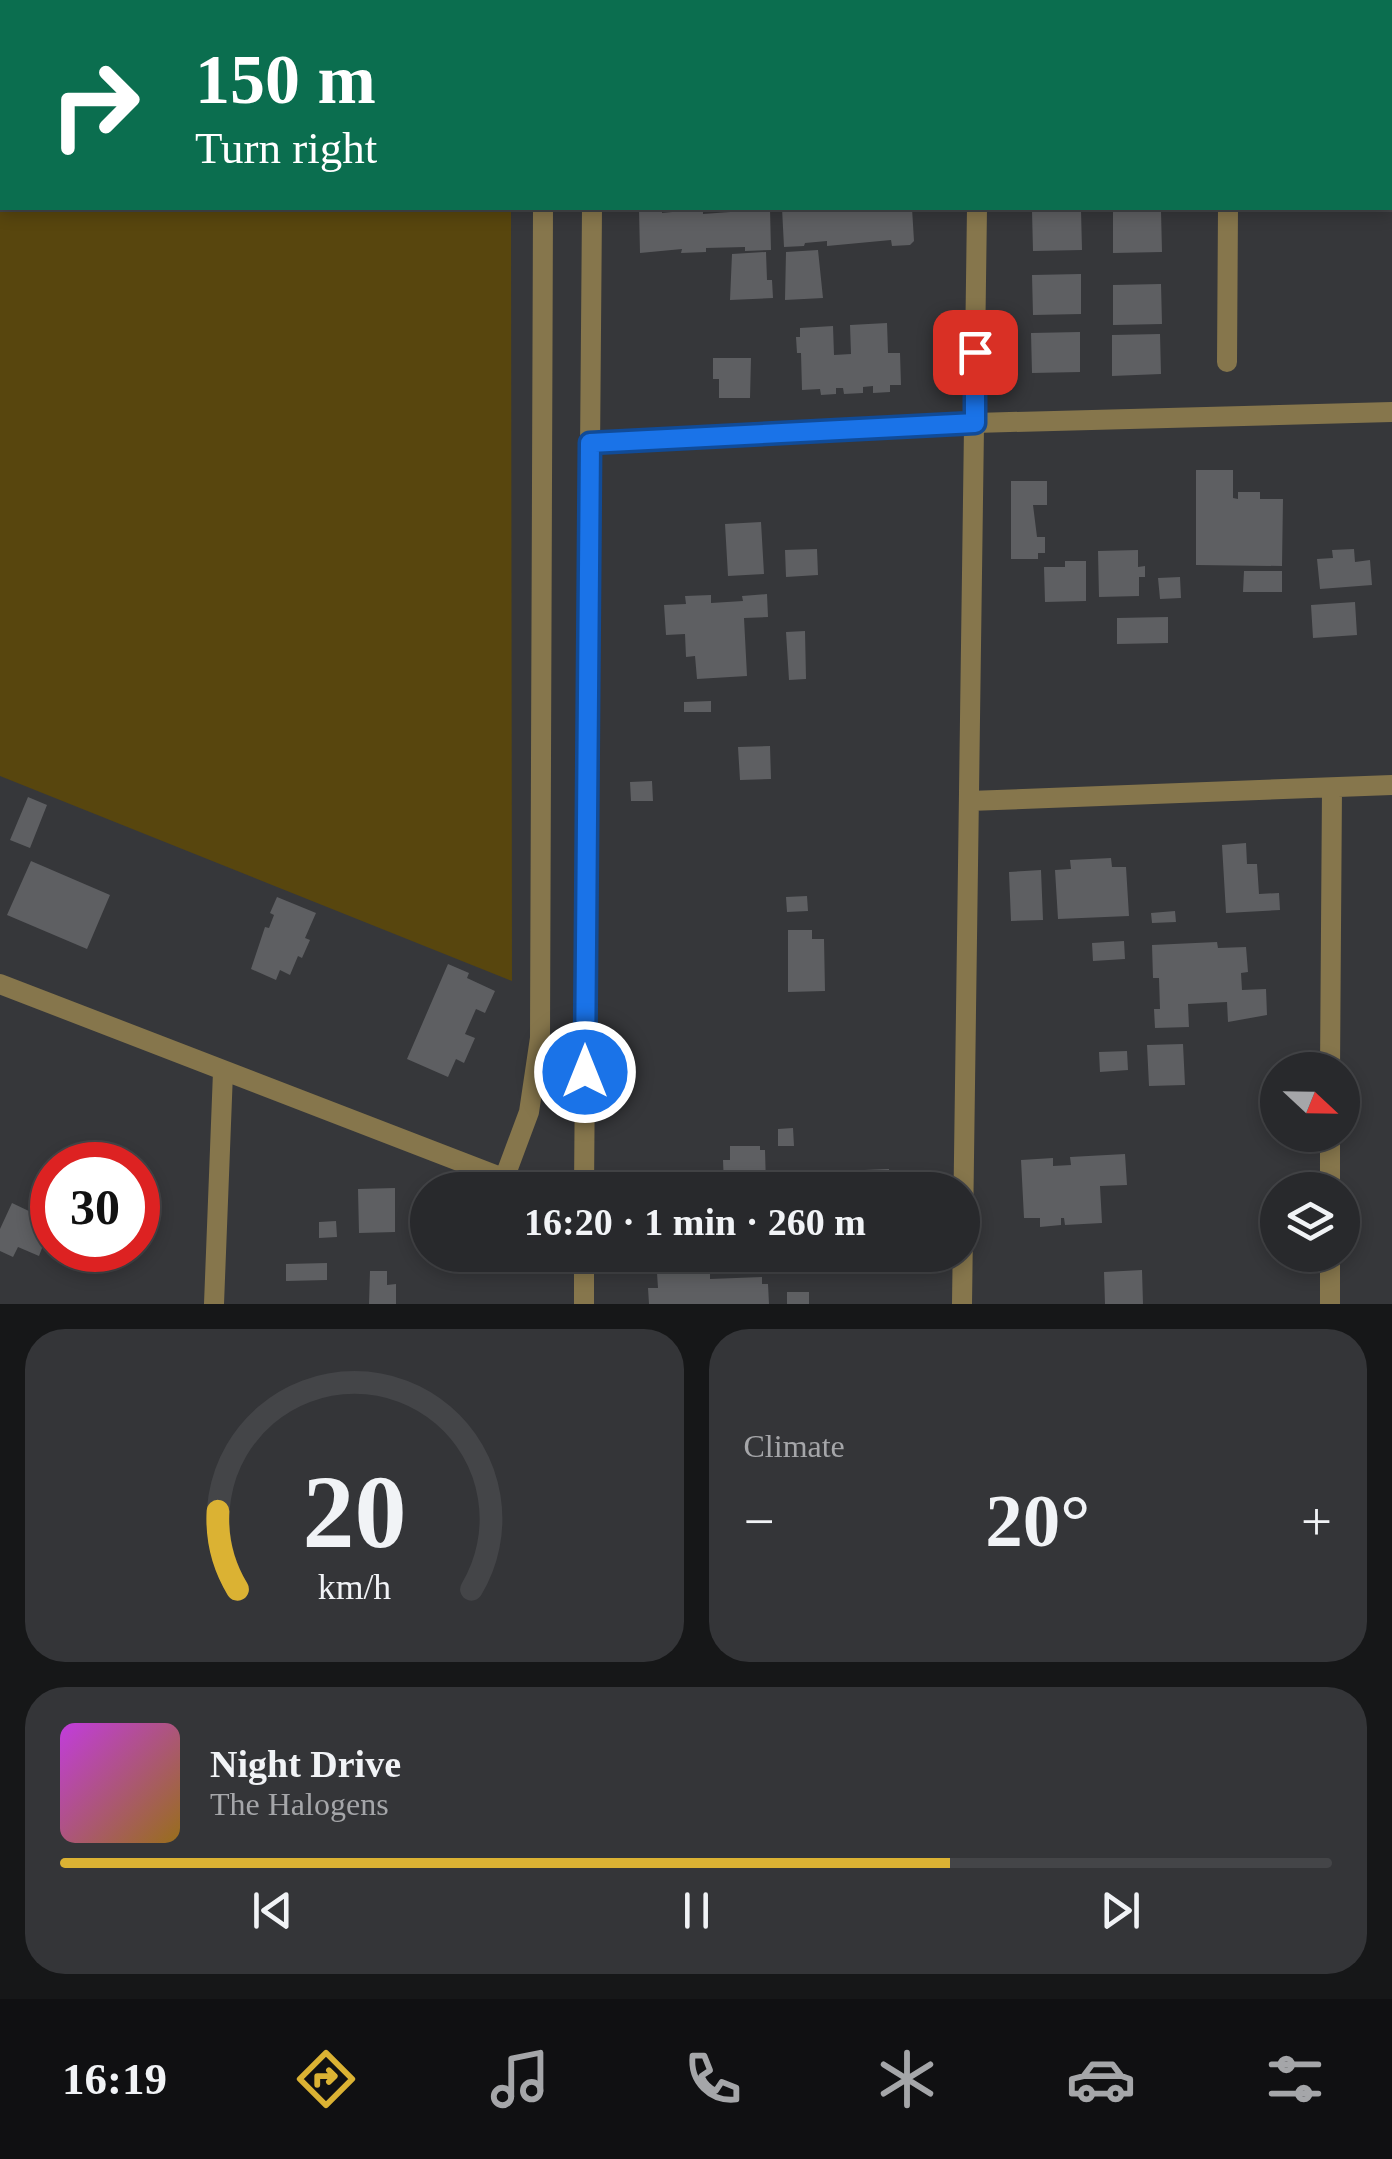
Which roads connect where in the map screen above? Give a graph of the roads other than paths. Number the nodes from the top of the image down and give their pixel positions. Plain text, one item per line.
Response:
1 (542, 210) edge
2 (592, 210) edge
3 (976, 210) edge
4 (1228, 210) edge
5 (1227, 362) dead end
6 (1392, 412) edge
7 (975, 423) junction
8 (590, 443) junction
9 (1392, 786) edge
10 (1332, 788) junction
11 (969, 801) junction
12 (0, 984) edge
13 (1330, 1052) edge
14 (223, 1072) junction
15 (486, 1172) edge
16 (507, 1172) edge
17 (584, 1172) edge
18 (584, 1272) edge
19 (1330, 1272) edge
20 (214, 1304) edge
21 (584, 1304) edge
22 (962, 1304) edge
23 (1330, 1304) edge

1 - 16 street
2 - 8 street
3 - 7 street
4 - 5 street
6 - 7 street
7 - 8 street
7 - 11 street
8 - 17 street
9 - 10 street
10 - 11 street
10 - 13 street
11 - 22 street
12 - 14 street
14 - 15 street
14 - 20 street
18 - 21 street
19 - 23 street

